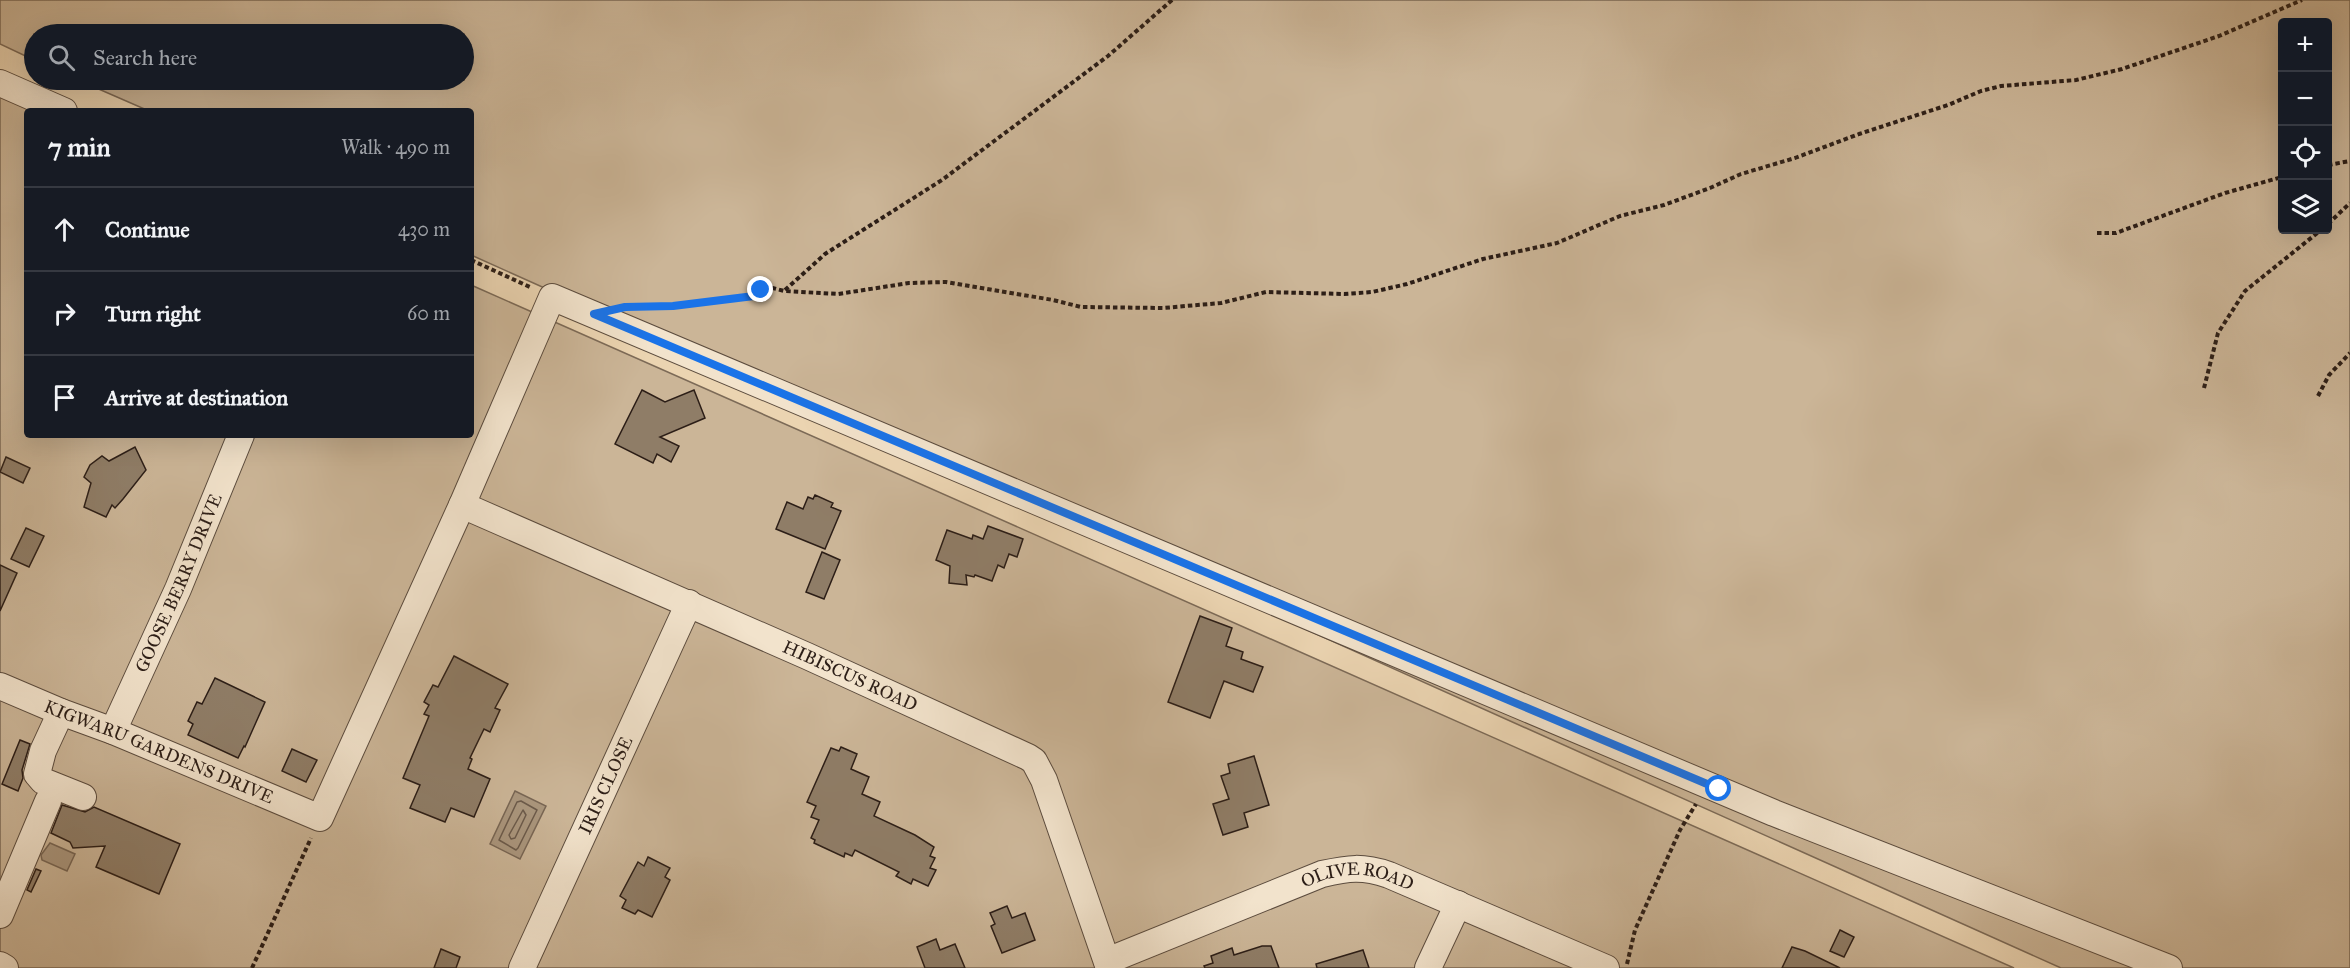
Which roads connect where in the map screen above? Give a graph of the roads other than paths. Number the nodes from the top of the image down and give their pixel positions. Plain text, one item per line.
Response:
1 (0, 83) edge
2 (57, 108) edge
3 (240, 438) edge
4 (462, 505) junction
5 (689, 603) junction
6 (0, 686) edge
7 (61, 712) junction
8 (112, 731) junction
9 (83, 797) dead end
10 (48, 801) dead end
11 (1458, 904) junction
12 (0, 915) edge
13 (1108, 964) edge
14 (0, 965) edge
15 (5, 968) edge
16 (522, 968) edge
17 (1428, 968) edge
18 (1606, 968) edge
19 (2169, 968) edge

1 - 2 street
3 - 8 street, GOOSE BERRY DRIVE
4 - 5 street, HIBISCUS ROAD
4 - 8 street, KIGWARU GARDENS DRIVE
4 - 19 street
5 - 13 street, HIBISCUS ROAD
5 - 16 street, IRIS CLOSE
6 - 7 street, KIGWARU GARDENS DRIVE
7 - 8 street, KIGWARU GARDENS DRIVE
7 - 9 street
10 - 12 street
11 - 13 street, OLIVE ROAD
11 - 17 street
11 - 18 street, OLIVE ROAD
14 - 15 street

